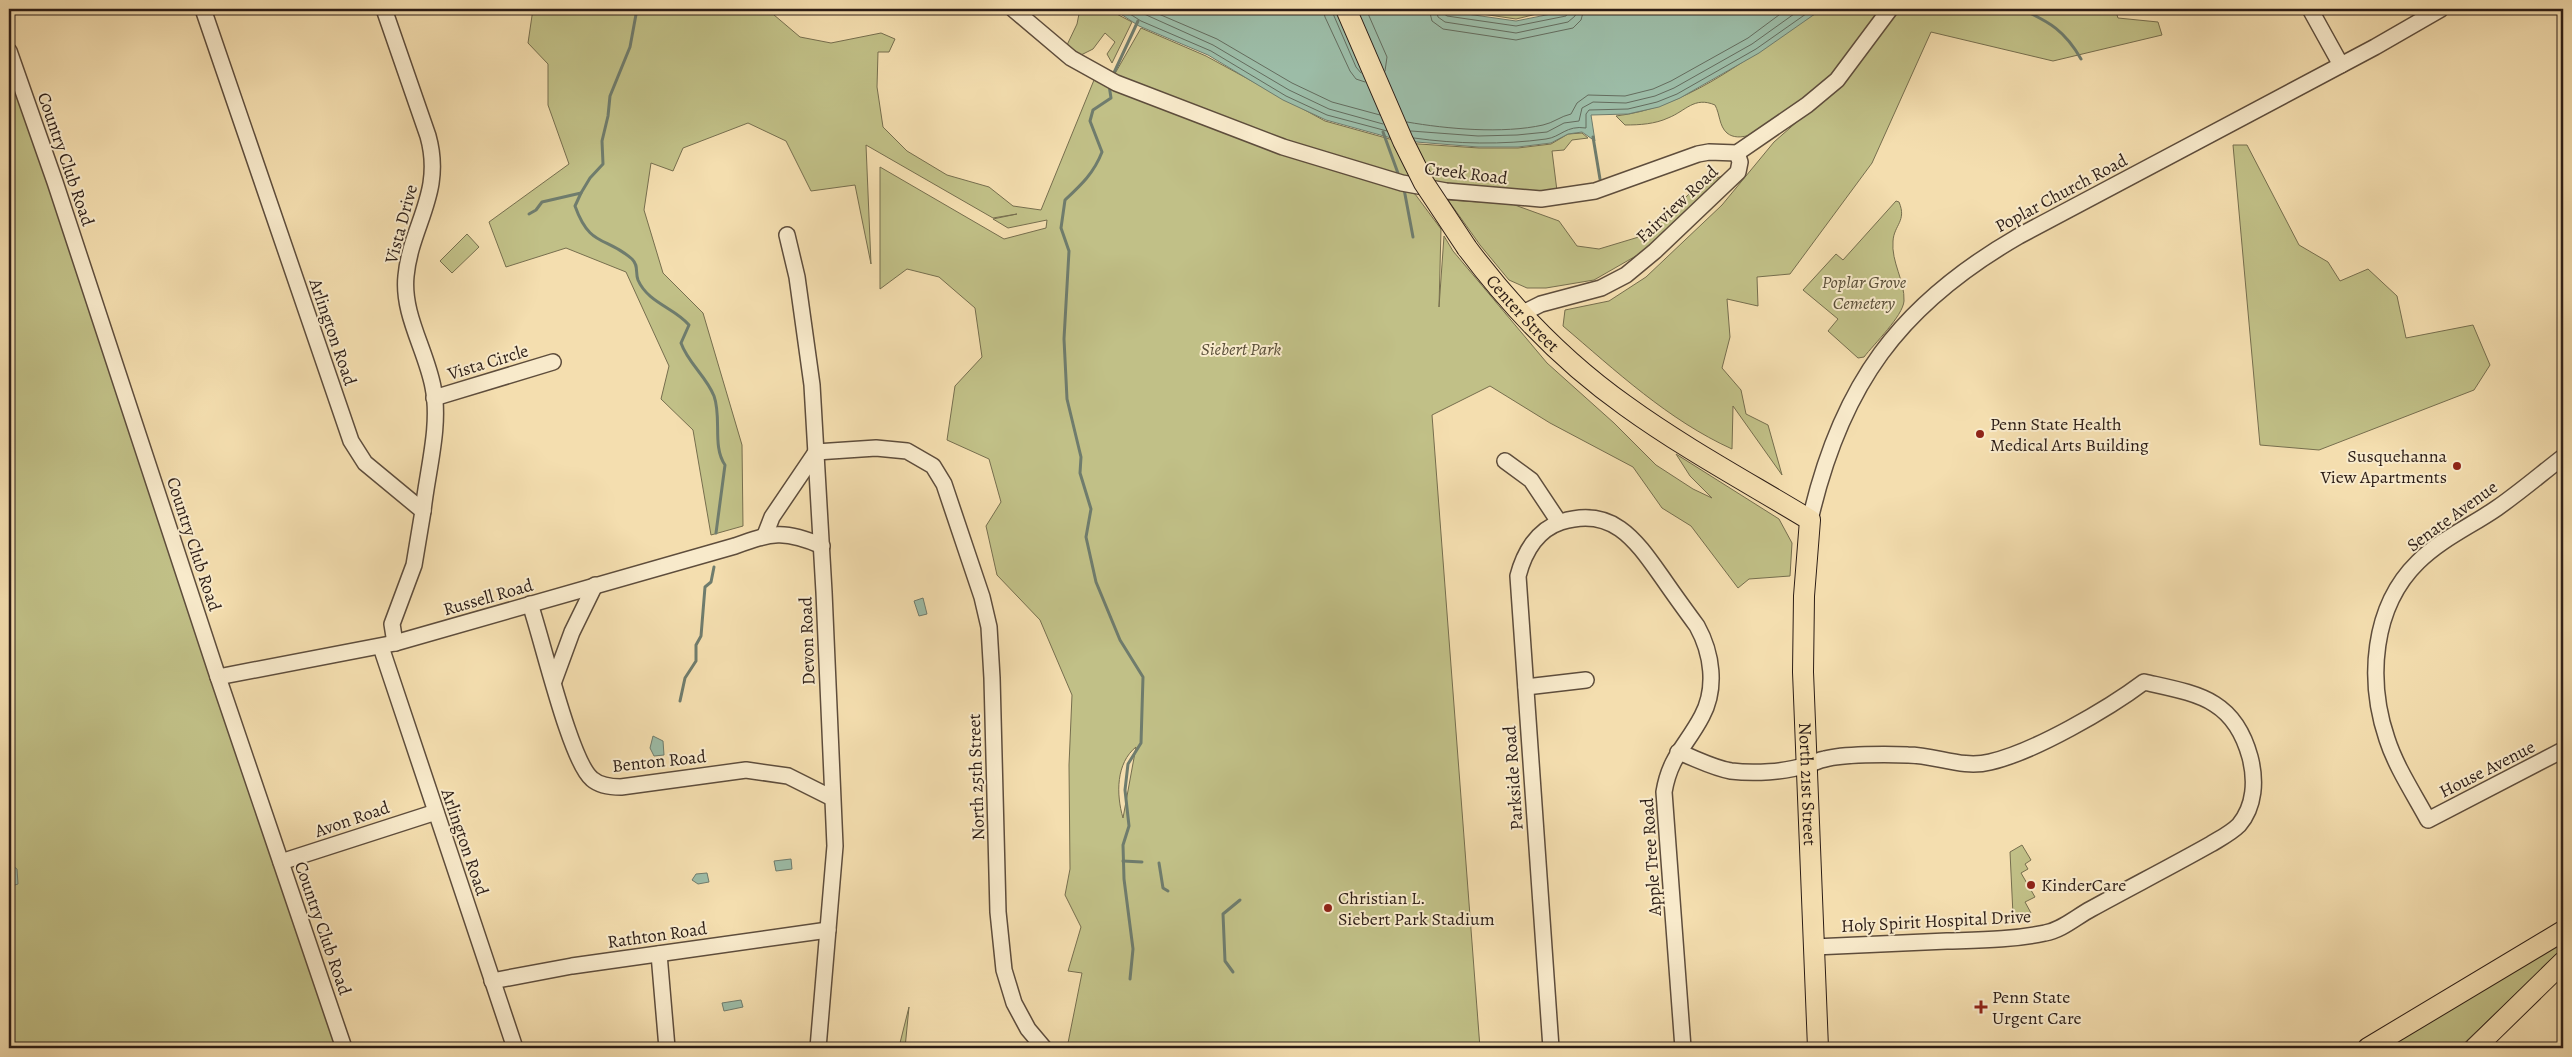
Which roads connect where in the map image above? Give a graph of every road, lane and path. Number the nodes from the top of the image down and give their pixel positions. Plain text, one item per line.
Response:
1 (203, 9) edge
2 (384, 9) edge
3 (1012, 9) edge
4 (1346, 9) edge
5 (1890, 9) edge
6 (2310, 9) edge
7 (2441, 9) edge
8 (9, 51) edge
9 (2341, 65) junction
10 (1738, 153) junction
11 (787, 235) dead end
12 (1522, 314) junction
13 (553, 362) dead end
14 (434, 398) junction
15 (816, 452) junction
16 (2563, 457) edge
17 (1505, 461) dead end
18 (423, 512) junction
19 (1810, 520) junction
20 (1559, 522) junction
21 (765, 535) junction
22 (822, 546) junction
23 (595, 586) junction
24 (530, 604) junction
25 (388, 645) junction
26 (218, 677) junction
27 (1586, 680) dead end
28 (554, 681) junction
29 (1526, 687) junction
30 (2563, 750) edge
31 (1678, 752) junction
32 (1807, 766) junction
33 (832, 798) junction
34 (436, 812) junction
35 (2428, 820) joint
36 (281, 862) junction
37 (828, 930) junction
38 (2563, 931) edge
39 (1814, 946) junction
40 (659, 954) junction
41 (2563, 962) edge
42 (2563, 978) edge
43 (492, 981) junction
44 (344, 1048) edge
45 (515, 1048) edge
46 (666, 1048) edge
47 (818, 1048) edge
48 (1044, 1048) edge
49 (1551, 1048) edge
50 (1683, 1048) edge
51 (1818, 1048) edge
52 (2368, 1048) edge
53 (2475, 1048) edge
54 (2491, 1048) edge

1 - 18 street, Arlington Road
2 - 14 street, Vista Drive
3 - 10 street, Creek Road
4 - 12 main road, Center Street, bridge
5 - 10 street
6 - 9 street
7 - 9 street, Poplar Church Road
8 - 26 street, Country Club Road
9 - 19 street, Poplar Church Road
10 - 12 street, Fairview Road
11 - 15 street, Devon Road
12 - 19 main road, Center Street
13 - 14 street, Vista Circle
14 - 18 street, Vista Drive
15 - 21 street
15 - 22 street, Devon Road
15 - 48 street, North 25th Street
16 - 35 street, Senate Avenue
17 - 20 street
18 - 25 street, Arlington Road
19 - 32 main road, North 21st Street
20 - 29 street, Parkside Road
20 - 31 street, Apple Tree Road
21 - 22 street, Russell Road
21 - 23 street, Russell Road
22 - 33 street, Devon Road
23 - 24 street, Russell Road
23 - 28 street
24 - 25 street, Russell Road
24 - 28 street, Benton Road
25 - 26 street, Russell Road
25 - 34 street, Arlington Road
26 - 36 street, Country Club Road
27 - 29 street
28 - 33 street, Benton Road
29 - 49 street, Parkside Road
30 - 35 street, House Avenue
31 - 32 street, Holy Spirit Hospital Drive
31 - 50 street, Apple Tree Road
32 - 39 main road, North 21st Street
32 - 39 street, Holy Spirit Hospital Drive
33 - 37 street, Devon Road
34 - 36 street, Avon Road
34 - 43 street, Arlington Road
36 - 44 street, Country Club Road
37 - 40 street, Rathton Road
37 - 47 street, Devon Road
38 - 52 main road
39 - 51 main road, North 21st Street
40 - 43 street, Rathton Road
40 - 46 street
41 - 53 main road
42 - 54 main road
43 - 45 street, Arlington Road

